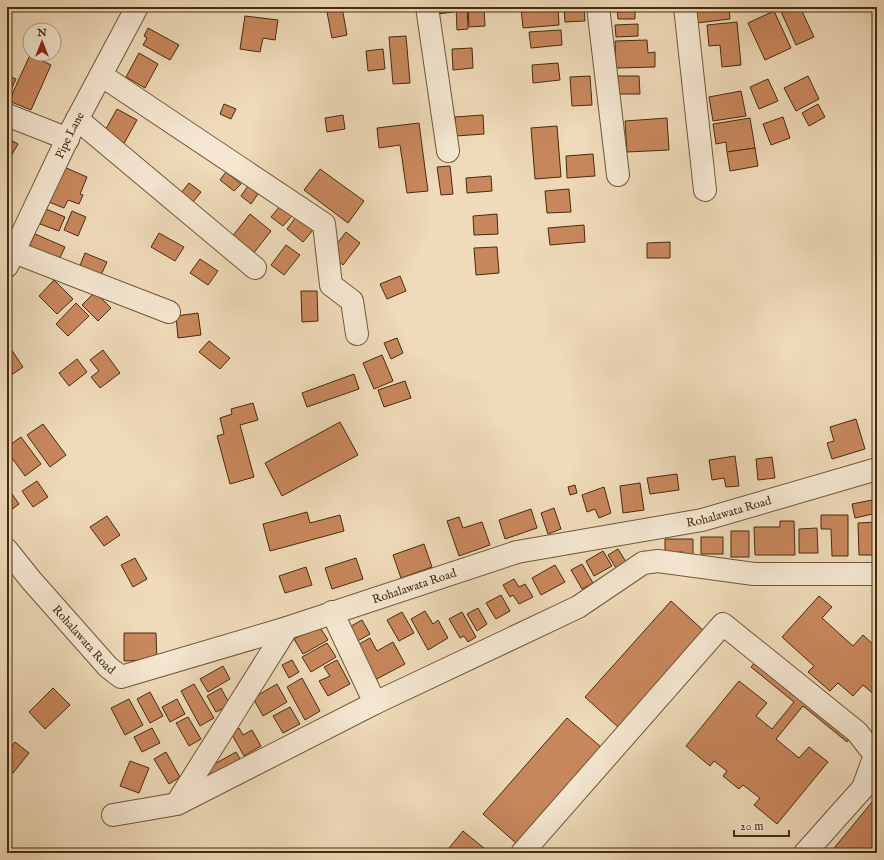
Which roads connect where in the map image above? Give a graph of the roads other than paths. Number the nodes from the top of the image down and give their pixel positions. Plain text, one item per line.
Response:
1 (137, 7) edge
2 (427, 7) edge
3 (598, 7) edge
4 (685, 7) edge
5 (101, 75) junction
6 (7, 115) edge
7 (77, 119) junction
8 (68, 139) junction
9 (448, 151) dead end
10 (618, 175) dead end
11 (705, 190) dead end
12 (10, 259) edge
13 (255, 268) dead end
14 (169, 312) dead end
15 (357, 334) dead end
16 (877, 468) edge
17 (7, 550) edge
18 (877, 574) edge
19 (332, 612) junction
20 (287, 628) junction
21 (375, 703) junction
22 (177, 804) junction
23 (113, 815) dead end
24 (522, 853) edge
25 (805, 853) edge

1 - 5 street, Pipe Lane
2 - 9 street
3 - 10 street
4 - 11 street
5 - 7 street, Pipe Lane
5 - 15 street
6 - 8 street
7 - 8 street, Pipe Lane
7 - 13 street
8 - 12 street, Pipe Lane
12 - 14 street
16 - 19 street, Rohalawata Road
17 - 20 street, Rohalawata Road
18 - 21 street
19 - 20 street, Rohalawata Road
19 - 21 street
20 - 22 street
21 - 22 street
22 - 23 street
24 - 25 street

